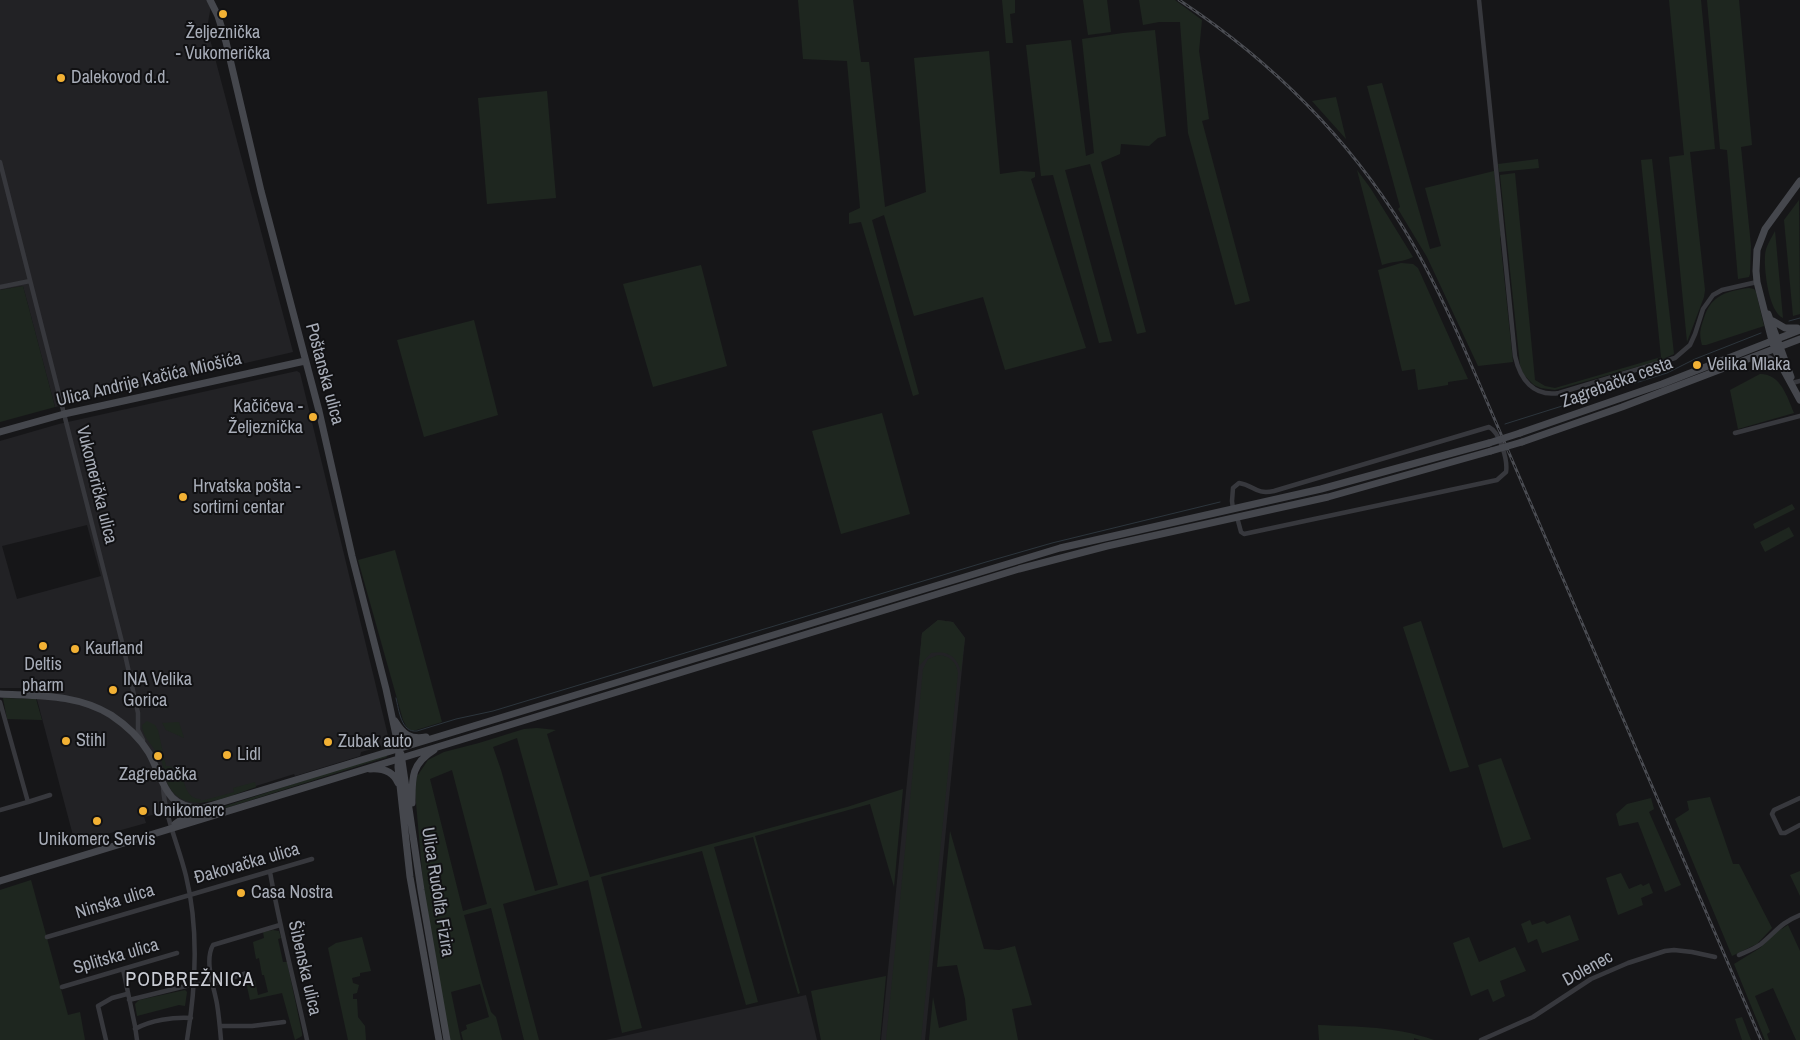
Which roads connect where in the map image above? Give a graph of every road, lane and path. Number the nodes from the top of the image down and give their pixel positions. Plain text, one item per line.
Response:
1 (210, 0) edge
2 (1478, 0) edge
3 (0, 162) edge
4 (1800, 181) edge
5 (30, 281) junction
6 (1757, 282) junction
7 (0, 287) edge
8 (1765, 310) junction
9 (1771, 320) junction
10 (1800, 329) edge
11 (1775, 339) junction
12 (1800, 339) edge
13 (1778, 347) junction
14 (1754, 357) junction
15 (305, 361) junction
16 (1785, 371) junction
17 (1800, 381) edge
18 (1792, 383) junction
19 (1800, 400) edge
20 (64, 414) junction
21 (1800, 416) edge
22 (0, 432) edge
23 (1735, 433) dead end
24 (1233, 509) junction
25 (1237, 517) junction
26 (0, 694) edge
27 (0, 702) edge
28 (391, 712) junction
29 (1, 714) edge
30 (444, 735) junction
31 (446, 744) junction
32 (399, 749) junction
33 (150, 755) junction
34 (400, 758) junction
35 (362, 769) junction
36 (163, 786) junction
37 (400, 788) junction
38 (50, 795) dead end
39 (1800, 798) edge
40 (234, 800) junction
41 (28, 802) junction
42 (0, 810) edge
43 (410, 815) junction
44 (1800, 825) edge
45 (172, 827) junction
46 (312, 859) dead end
47 (270, 872) junction
48 (0, 881) edge
49 (190, 894) junction
50 (1800, 915) edge
51 (280, 925) junction
52 (47, 937) dead end
53 (178, 953) dead end
54 (1739, 955) dead end
55 (1715, 957) dead end
56 (122, 970) junction
57 (247, 973) dead end
58 (194, 984) junction
59 (213, 984) junction
60 (62, 987) dead end
61 (128, 994) junction
62 (129, 1000) junction
63 (191, 1018) junction
64 (284, 1022) dead end
65 (220, 1026) junction
66 (136, 1028) junction
67 (106, 1040) edge
68 (137, 1040) edge
69 (187, 1040) edge
70 (221, 1040) edge
71 (307, 1040) edge
72 (439, 1040) edge
73 (447, 1040) edge
74 (1481, 1040) edge

1 - 15 main road, Poštanska ulica
2 - 6 street
3 - 5 street, Vukomerička ulica
4 - 6 main road
5 - 7 street
5 - 20 street, Vukomerička ulica
6 - 8 main road
8 - 9 main road
8 - 11 main road
9 - 10 main road
9 - 11 main road
10 - 11 main road, Zagrebačka cesta
11 - 13 main road
11 - 24 main road, Zagrebačka cesta, bridge
12 - 13 main road, Zagrebačka cesta
13 - 14 main road, Zagrebačka cesta
13 - 16 main road
13 - 18 main road
14 - 16 main road
14 - 25 main road, Zagrebačka cesta, bridge
15 - 20 main road, Ulica Andrije Kačića Miošića
15 - 28 main road, Poštanska ulica
16 - 18 main road
17 - 18 street
18 - 19 main road
20 - 22 main road, Ulica Andrije Kačića Miošića
20 - 33 street, Vukomerička ulica
21 - 23 street
24 - 25 street
24 - 30 main road, Zagrebačka cesta
25 - 31 main road, Zagrebačka cesta
26 - 33 main road
27 - 29 street
28 - 30 main road
28 - 32 main road, Poštanska ulica
29 - 41 street
30 - 32 main road
31 - 34 main road
31 - 43 main road
32 - 34 main road, Poštanska ulica
32 - 40 main road
33 - 36 main road
34 - 35 main road
34 - 37 main road, Ulica Rudolfa Fizira
34 - 43 main road, Ulica Rudolfa Fizira
35 - 37 main road
35 - 45 main road
36 - 40 main road
36 - 45 street
37 - 72 main road, Ulica Rudolfa Fizira
38 - 41 street
39 - 44 street
40 - 45 main road
41 - 42 street
43 - 73 main road, Ulica Rudolfa Fizira
45 - 48 main road
45 - 49 street
46 - 47 street, Đakovačka ulica
47 - 49 street, Đakovačka ulica
47 - 51 street, Šibenska ulica
49 - 52 street, Ninska ulica
49 - 58 street
50 - 54 street
51 - 59 street
51 - 71 street, Šibenska ulica
53 - 56 street, Splitska ulica
55 - 74 street, Dolenec
56 - 60 street, Splitska ulica
56 - 61 street
57 - 59 street
58 - 59 street
58 - 62 street
58 - 63 street
59 - 65 street
61 - 62 street
61 - 67 street
62 - 66 street
63 - 66 street
63 - 69 street
64 - 65 street
65 - 70 street
66 - 68 street

